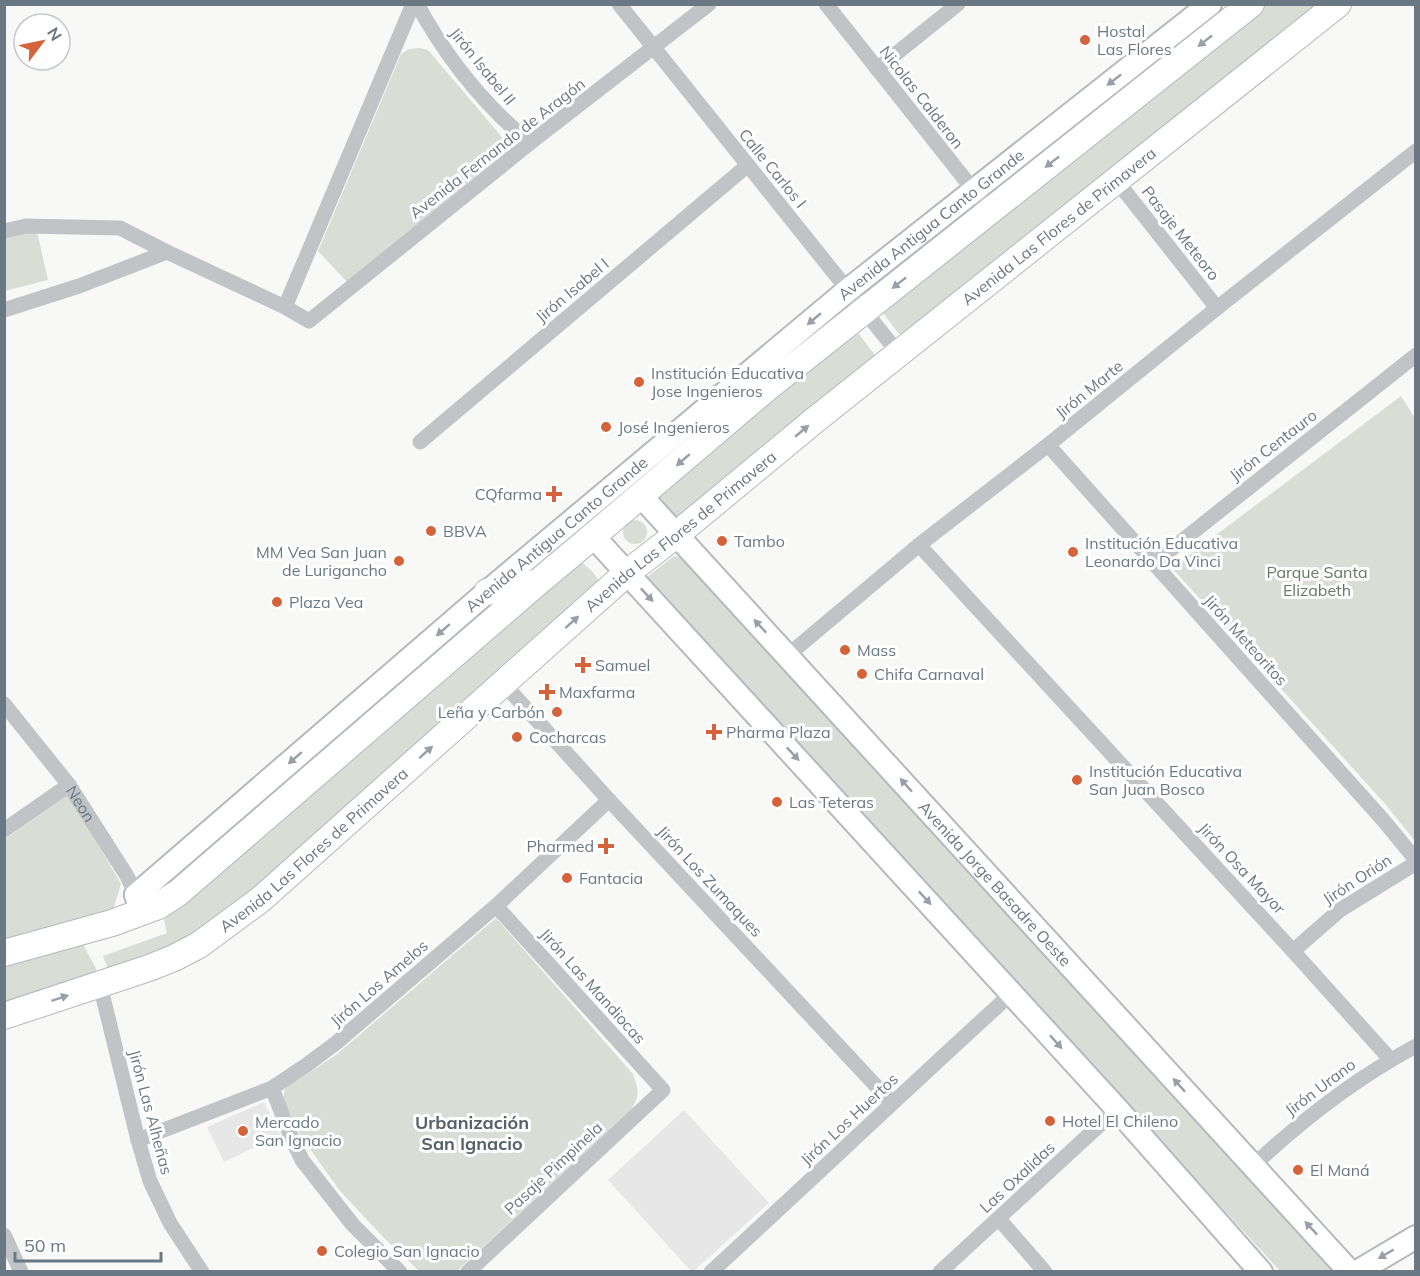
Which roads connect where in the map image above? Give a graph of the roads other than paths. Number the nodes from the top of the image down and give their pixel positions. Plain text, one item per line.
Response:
1 (415, 4) edge
2 (619, 4) edge
3 (709, 4) edge
4 (826, 4) edge
5 (958, 4) edge
6 (1210, 4) edge
7 (1251, 4) edge
8 (1338, 4) edge
9 (654, 48) junction
10 (877, 69) junction
11 (530, 143) junction
12 (1416, 151) edge
13 (748, 165) junction
14 (1116, 180) junction
15 (974, 191) junction
16 (990, 211) junction
17 (4, 231) edge
18 (166, 252) junction
19 (848, 290) junction
20 (285, 307) junction
21 (1217, 308) junction
22 (4, 310) edge
23 (864, 310) junction
24 (899, 354) junction
25 (1416, 355) edge
26 (420, 442) dead end
27 (1048, 445) junction
28 (641, 496) junction
29 (676, 535) junction
30 (593, 536) junction
31 (919, 545) junction
32 (1154, 563) junction
33 (627, 573) junction
34 (537, 583) junction
35 (487, 592) junction
36 (787, 656) junction
37 (503, 683) junction
38 (4, 704) edge
39 (69, 785) junction
40 (609, 800) junction
41 (4, 830) edge
42 (1416, 862) edge
43 (139, 903) junction
44 (496, 906) junction
45 (1293, 951) junction
46 (4, 953) edge
47 (100, 985) junction
48 (1012, 993) junction
49 (4, 1016) edge
50 (1416, 1046) edge
51 (1390, 1059) junction
52 (272, 1088) junction
53 (663, 1090) joint
54 (892, 1103) junction
55 (1117, 1108) junction
56 (138, 1140) junction
57 (1253, 1166) junction
58 (999, 1219) junction
59 (4, 1235) edge
60 (1416, 1237) edge
61 (21, 1272) edge
62 (202, 1272) edge
63 (399, 1272) edge
64 (468, 1272) edge
65 (711, 1272) edge
66 (940, 1272) edge
67 (1045, 1272) edge
68 (1261, 1272) edge
69 (1350, 1272) edge
70 (1357, 1272) edge

1 - 11 street, Jirón Isabel II
1 - 20 street
2 - 9 street, Calle Carlos I
3 - 9 street, Avenida Fernando de Aragón
4 - 10 street, Nicolas Calderon
5 - 10 street
6 -> 15 main road, Avenida Antigua Canto Grande
7 -> 16 main road
8 - 14 main road, Avenida Las Flores de Primavera
9 - 11 street, Avenida Fernando de Aragón
9 - 13 street, Calle Carlos I
10 - 15 street, Nicolas Calderon
11 - 20 street, Avenida Fernando de Aragón
12 - 21 street, Jirón Marte
13 - 19 street, Calle Carlos I
13 - 26 street, Jirón Isabel I
14 - 21 street, Pasaje Meteoro
14 - 24 main road, Avenida Las Flores de Primavera
15 - 16 street, Nicolas Calderon
15 - 19 main road, Avenida Antigua Canto Grande
16 -> 23 main road
17 - 18 street
18 - 20 street
18 - 22 street
19 - 23 street, Calle Carlos I
19 -> 35 main road, Avenida Antigua Canto Grande
21 - 27 street, Jirón Marte
23 - 24 street, Calle Carlos I
23 -> 28 main road
29 -> 24 main road, Avenida Las Flores de Primavera
25 - 32 street, Jirón Centauro
27 - 31 street, Jirón Marte
27 - 32 street, Jirón Meteoritos
28 - 29 main road, Avenida Jorge Basadre Oeste
28 - 30 main road
29 - 33 main road, Avenida Las Flores de Primavera
36 -> 29 main road, Avenida Jorge Basadre Oeste
30 - 33 main road
30 - 34 main road
31 - 36 street, Jirón Marte
31 - 45 street, Jirón Osa Mayor
32 - 42 street, Jirón Meteoritos
37 -> 33 main road, Avenida Las Flores de Primavera
33 -> 48 main road
34 - 35 main road
34 - 43 main road
35 -> 43 main road, Avenida Antigua Canto Grande
57 -> 36 main road, Avenida Jorge Basadre Oeste
37 - 40 street, Jirón Los Zumaques
47 -> 37 main road, Avenida Las Flores de Primavera
38 - 39 street, Neon
39 - 41 street
39 - 43 street, Neon
40 - 44 street, Jirón Los Amelos
40 - 54 street, Jirón Los Zumaques
42 - 45 street, Jirón Orión
43 - 46 main road
44 - 52 street, Jirón Los Amelos
44 - 53 street, Jirón Las Mandiocas
45 - 51 street, Jirón Osa Mayor
49 -> 47 main road, Avenida Las Flores de Primavera
47 - 56 street, Jirón Las Alheñas
48 - 54 street, Jirón Los Huertos
48 -> 55 main road
50 - 51 street, Jirón Urano
51 - 57 street, Jirón Urano
52 - 56 street, Jirón Los Amelos
52 - 63 street
53 - 64 street, Pasaje Pimpinela
54 - 65 street, Jirón Los Huertos
55 - 58 street, Las Oxalidas
55 - 68 main road
56 - 62 street, Jirón Las Alheñas
69 -> 57 main road, Avenida Jorge Basadre Oeste
58 - 66 street, Las Oxalidas
58 - 67 street
59 - 61 street
60 -> 70 main road

